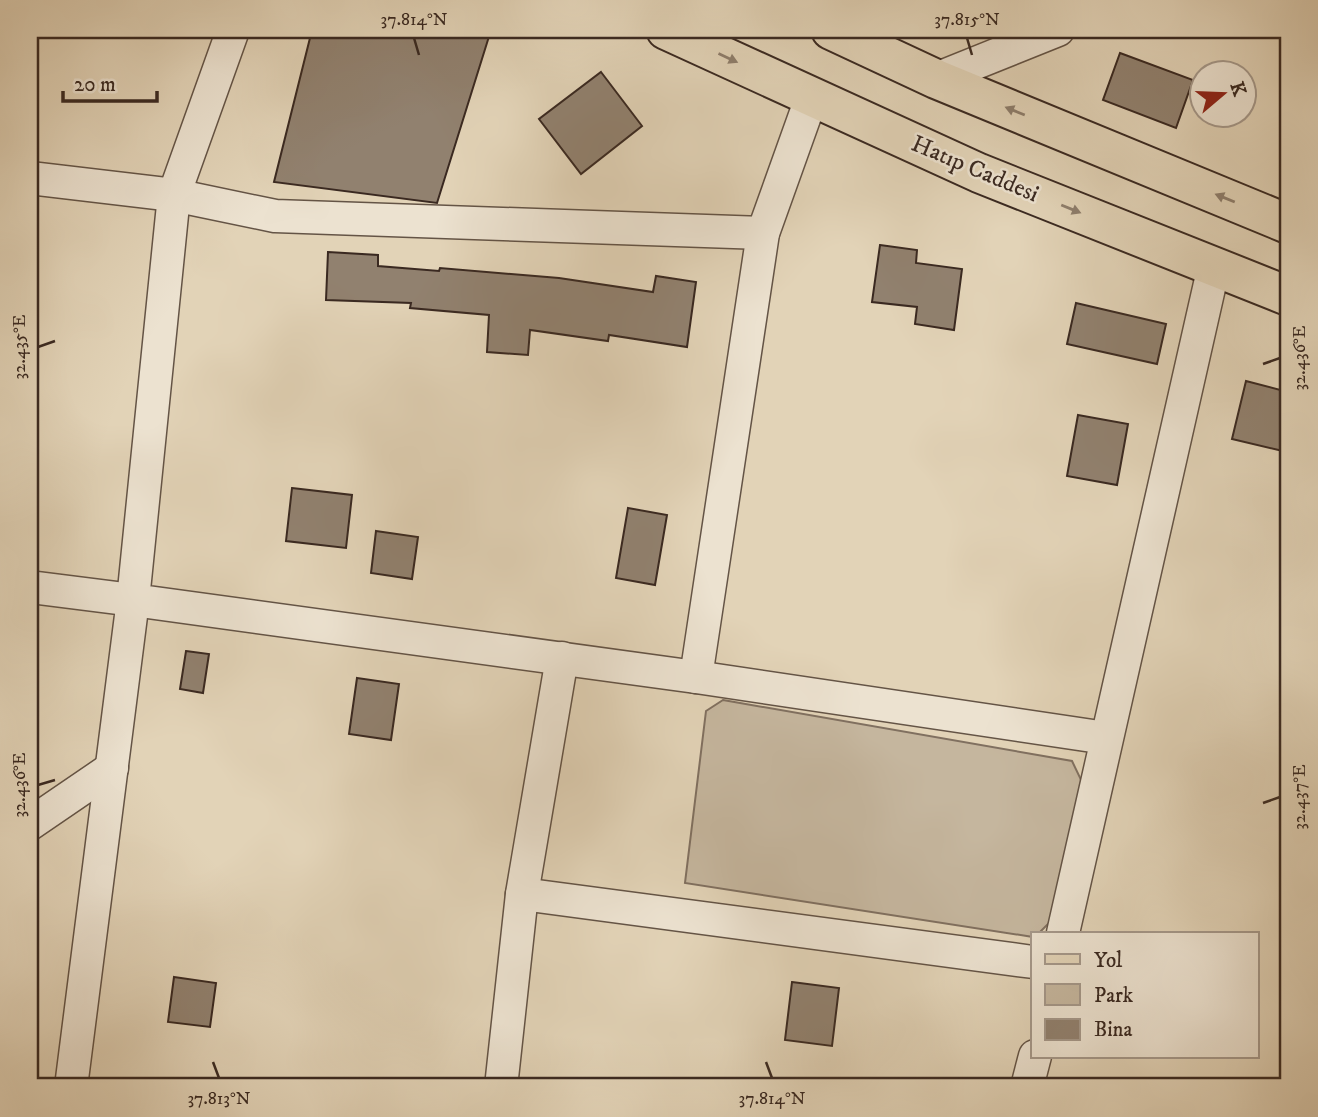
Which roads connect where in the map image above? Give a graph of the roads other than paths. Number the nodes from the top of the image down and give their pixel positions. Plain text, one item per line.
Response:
1 (233, 30) edge
2 (666, 30) edge
3 (831, 30) edge
4 (1058, 30) edge
5 (936, 79) junction
6 (812, 96) junction
7 (30, 178) edge
8 (174, 195) junction
9 (1288, 224) edge
10 (763, 233) junction
11 (1214, 266) junction
12 (1288, 296) edge
13 (30, 587) edge
14 (133, 600) junction
15 (562, 658) junction
16 (696, 677) junction
17 (1106, 738) junction
18 (112, 768) junction
19 (30, 824) edge
20 (522, 894) junction
21 (1063, 932) edge
22 (1031, 962) edge
23 (1034, 1058) edge
24 (71, 1087) edge
25 (501, 1087) edge
26 (1027, 1087) edge

1 - 8 street
2 -> 6 main road, Hatıp Caddesi
3 - 5 main road
4 - 5 street
9 -> 5 main road
6 - 10 street
6 -> 11 main road, Hatıp Caddesi
7 - 8 street
8 - 10 street
8 - 14 street
10 - 16 street
11 - 12 main road, Hatıp Caddesi
11 - 17 street
13 - 14 street
14 - 15 street
14 - 18 street
15 - 16 street
15 - 20 street
16 - 17 street
17 - 21 street
18 - 19 street
18 - 24 street
20 - 22 street
20 - 25 street
23 - 26 street

